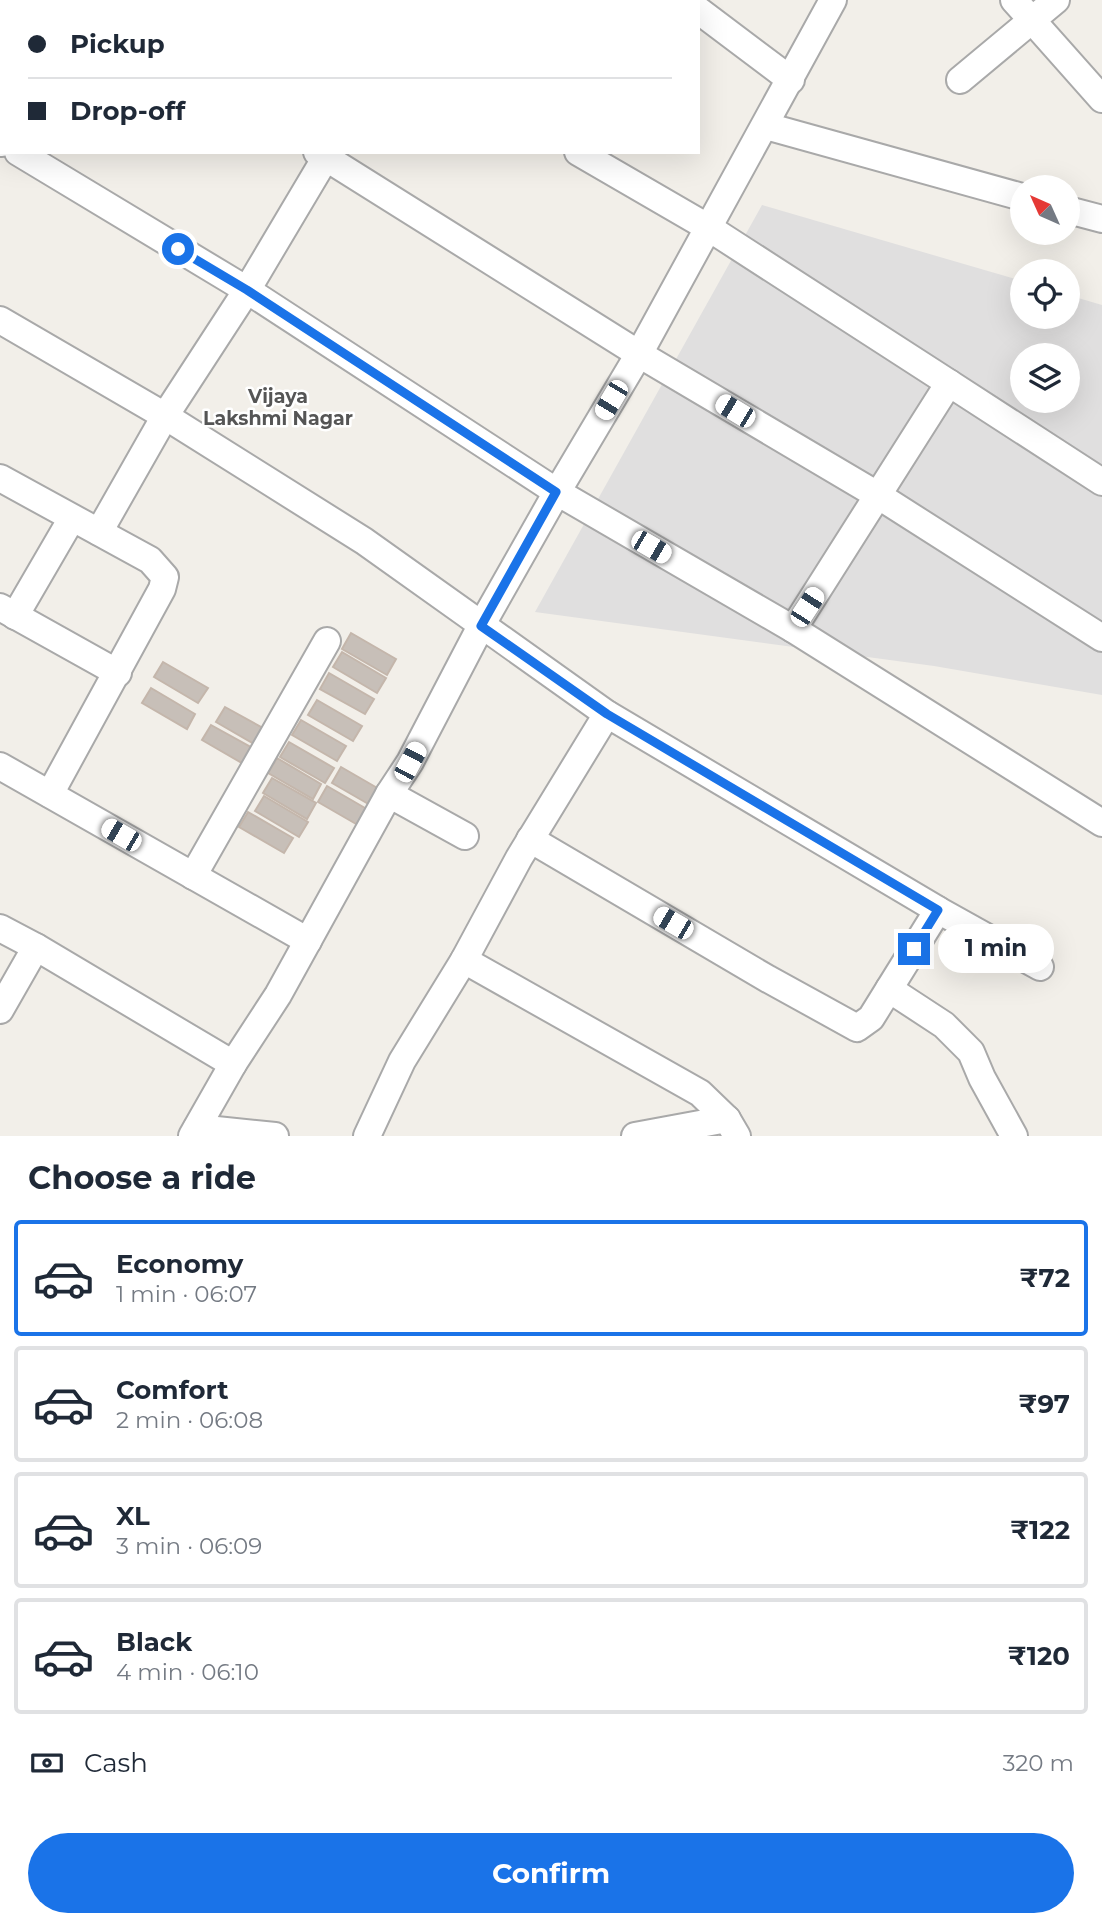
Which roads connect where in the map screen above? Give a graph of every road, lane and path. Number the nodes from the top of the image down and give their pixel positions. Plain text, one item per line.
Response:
1 (833, 0) edge
2 (1014, 0) edge
3 (1056, 0) edge
4 (700, 12) edge
5 (1032, 20) junction
6 (791, 80) junction
7 (960, 80) dead end
8 (1102, 99) edge
9 (766, 126) junction
10 (21, 154) edge
11 (324, 154) edge
12 (581, 154) edge
13 (1010, 194) edge
14 (1080, 213) edge
15 (1102, 219) edge
16 (709, 228) junction
17 (247, 290) junction
18 (0, 320) edge
19 (639, 354) junction
20 (949, 383) junction
21 (165, 416) junction
22 (0, 478) edge
23 (1102, 482) edge
24 (556, 492) junction
25 (879, 496) junction
26 (72, 518) junction
27 (99, 532) junction
28 (8, 612) edge
29 (481, 626) junction
30 (793, 629) junction
31 (1102, 638) edge
32 (327, 640) dead end
33 (118, 673) junction
34 (607, 714) junction
35 (0, 766) edge
36 (50, 794) junction
37 (389, 794) junction
38 (1102, 823) edge
39 (465, 836) dead end
40 (530, 839) junction
41 (193, 876) junction
42 (938, 910) junction
43 (0, 928) edge
44 (308, 941) junction
45 (36, 947) junction
46 (464, 960) junction
47 (1040, 967) dead end
48 (889, 989) junction
49 (0, 1010) edge
50 (233, 1064) junction
51 (732, 1127) edge
52 (194, 1132) edge
53 (275, 1136) edge
54 (367, 1136) edge
55 (635, 1136) edge
56 (1014, 1136) edge

1 - 6 street
2 - 5 street
3 - 5 street
4 - 6 street
5 - 7 street
5 - 8 street
6 - 9 street
9 - 13 street
9 - 16 street
10 - 17 street
11 - 17 street
11 - 19 street
12 - 16 street
14 - 15 street
16 - 19 street
16 - 20 street
17 - 21 street
17 - 24 street
18 - 21 street
19 - 24 street
19 - 25 street
20 - 23 street
20 - 25 street
21 - 27 street
21 - 29 street
22 - 26 street
24 - 29 street
24 - 30 street
25 - 30 street
25 - 31 street
26 - 27 street
26 - 28 street
27 - 33 street
28 - 33 street
29 - 34 street
29 - 37 street
30 - 38 street
32 - 41 street
33 - 36 street
34 - 40 street
34 - 42 street
35 - 36 street
36 - 41 street
37 - 39 street
37 - 44 street
40 - 46 street
40 - 48 street
41 - 44 street
42 - 47 street
42 - 48 street
43 - 45 street
44 - 50 street
45 - 49 street
45 - 50 street
46 - 51 street
46 - 54 street
48 - 56 street
50 - 52 street
51 - 55 street
52 - 53 street

